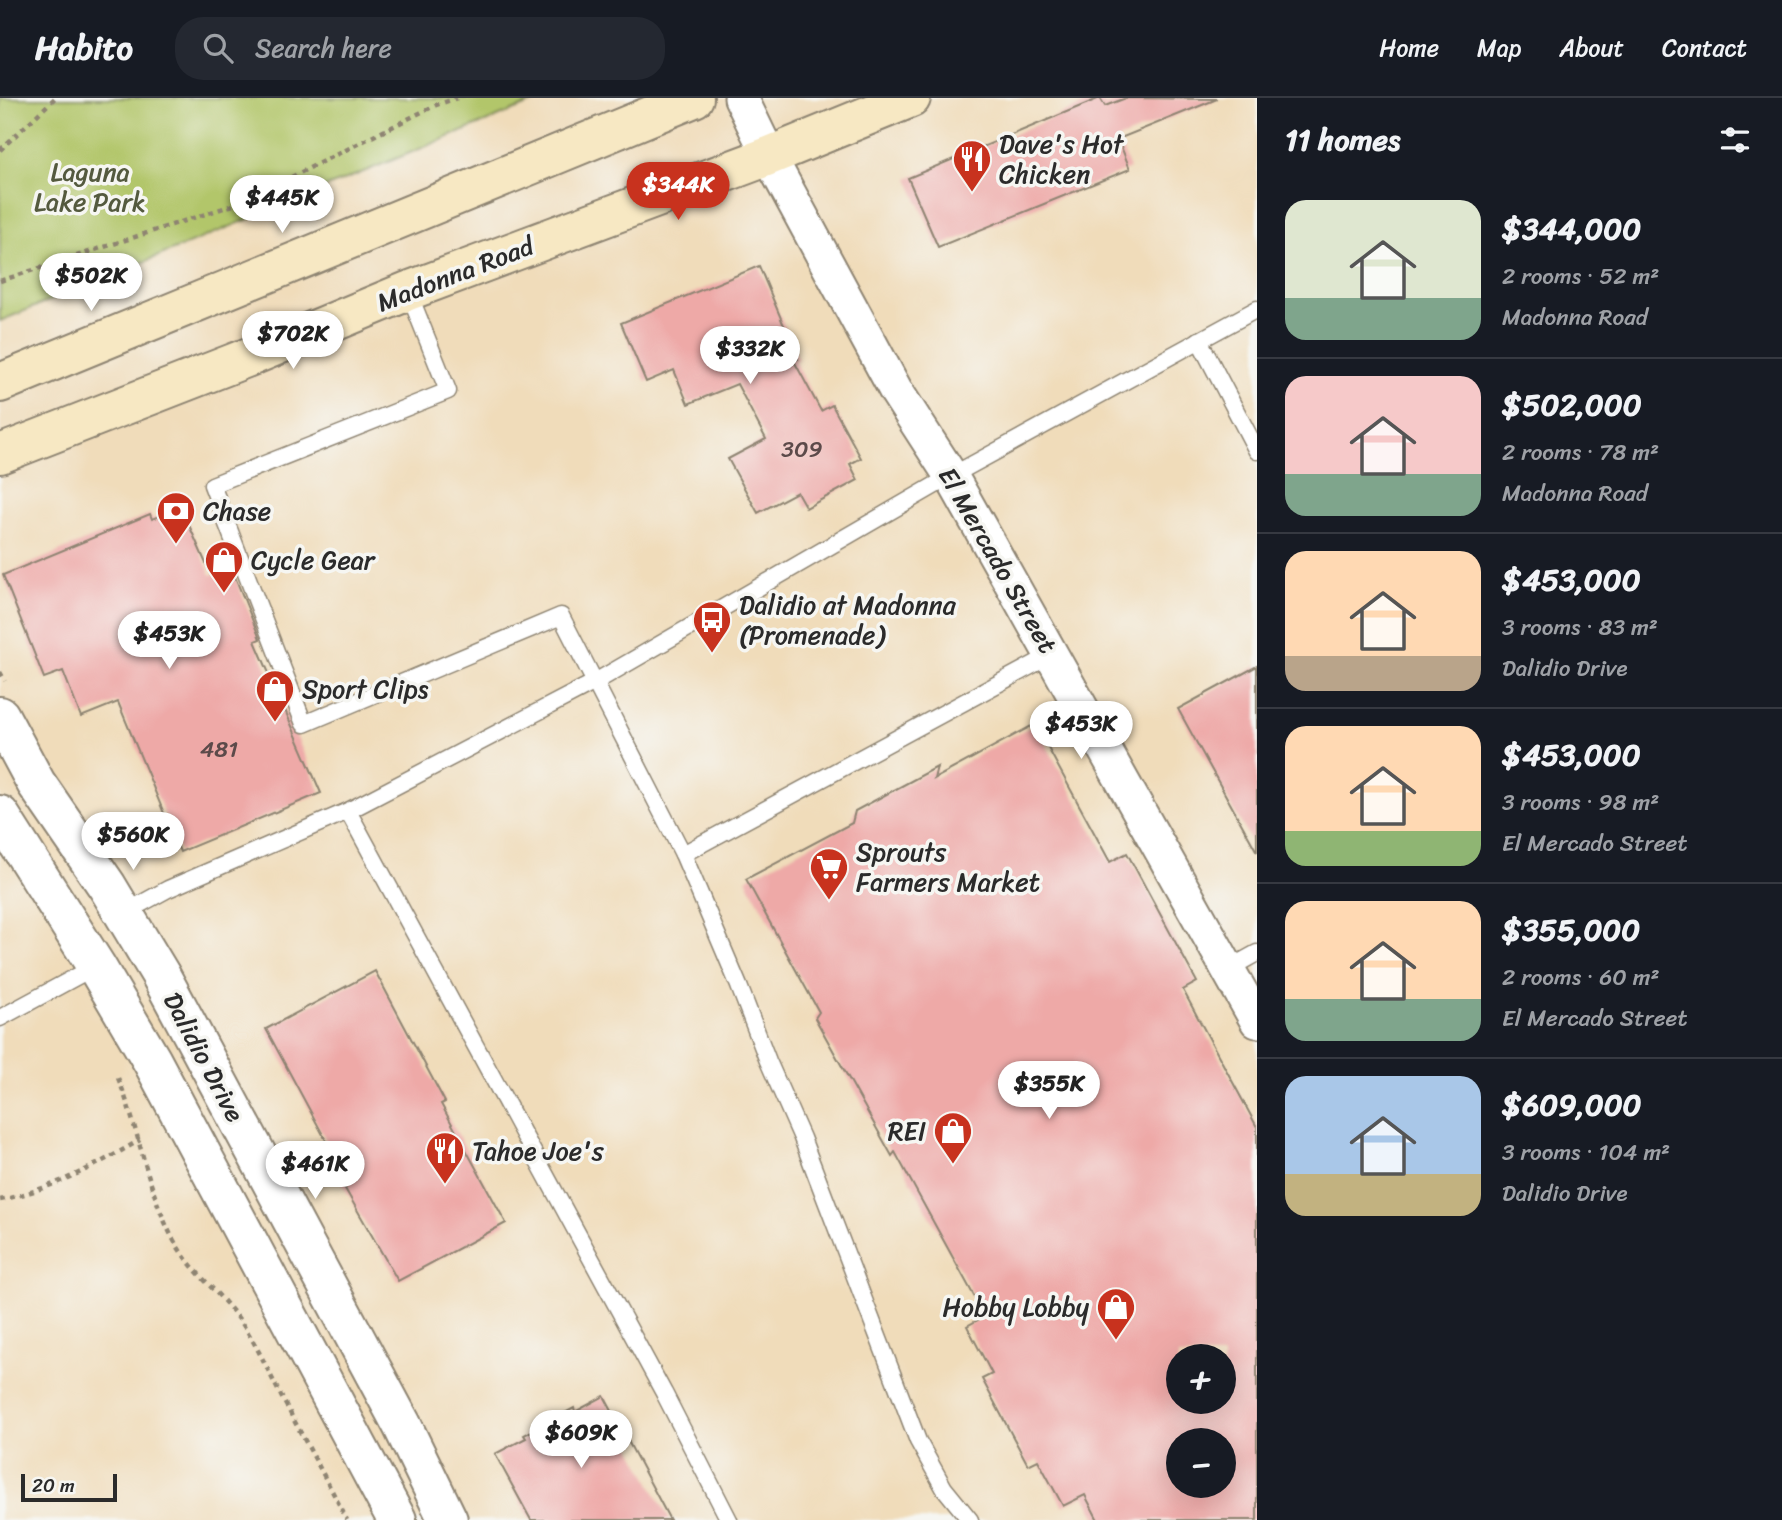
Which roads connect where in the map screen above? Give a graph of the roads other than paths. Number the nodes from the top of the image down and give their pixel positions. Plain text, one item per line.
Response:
1 (694, 98) edge
2 (741, 98) edge
3 (911, 98) edge
4 (769, 156) junction
5 (408, 291) junction
6 (1257, 309) edge
7 (1199, 340) junction
8 (0, 383) edge
9 (1257, 451) edge
10 (0, 454) edge
11 (951, 476) junction
12 (1053, 654) junction
13 (595, 681) junction
14 (0, 716) edge
15 (348, 811) junction
16 (0, 815) edge
17 (683, 854) junction
18 (124, 913) junction
19 (1257, 953) edge
20 (96, 966) junction
21 (1228, 969) junction
22 (0, 1018) edge
23 (1257, 1021) edge
24 (397, 1520) edge
25 (448, 1520) edge
26 (729, 1520) edge
27 (970, 1520) edge

1 - 8 main road
2 - 4 street, El Mercado Street
3 - 4 main road, Madonna Road
4 - 5 main road, Madonna Road
4 - 11 street, El Mercado Street
5 - 10 main road, Madonna Road
5 - 13 lane
6 - 7 lane
7 - 9 lane
7 - 11 lane
11 - 12 street, El Mercado Street
11 - 13 lane
12 - 17 lane
12 - 21 street, El Mercado Street
13 - 15 lane
13 - 17 lane
14 - 18 street, Dalidio Drive
15 - 18 lane
15 - 26 lane
16 - 20 street, Dalidio Drive
17 - 27 lane
18 - 25 street, Dalidio Drive
19 - 21 lane
20 - 22 lane
20 - 24 street, Dalidio Drive
21 - 23 street, El Mercado Street

